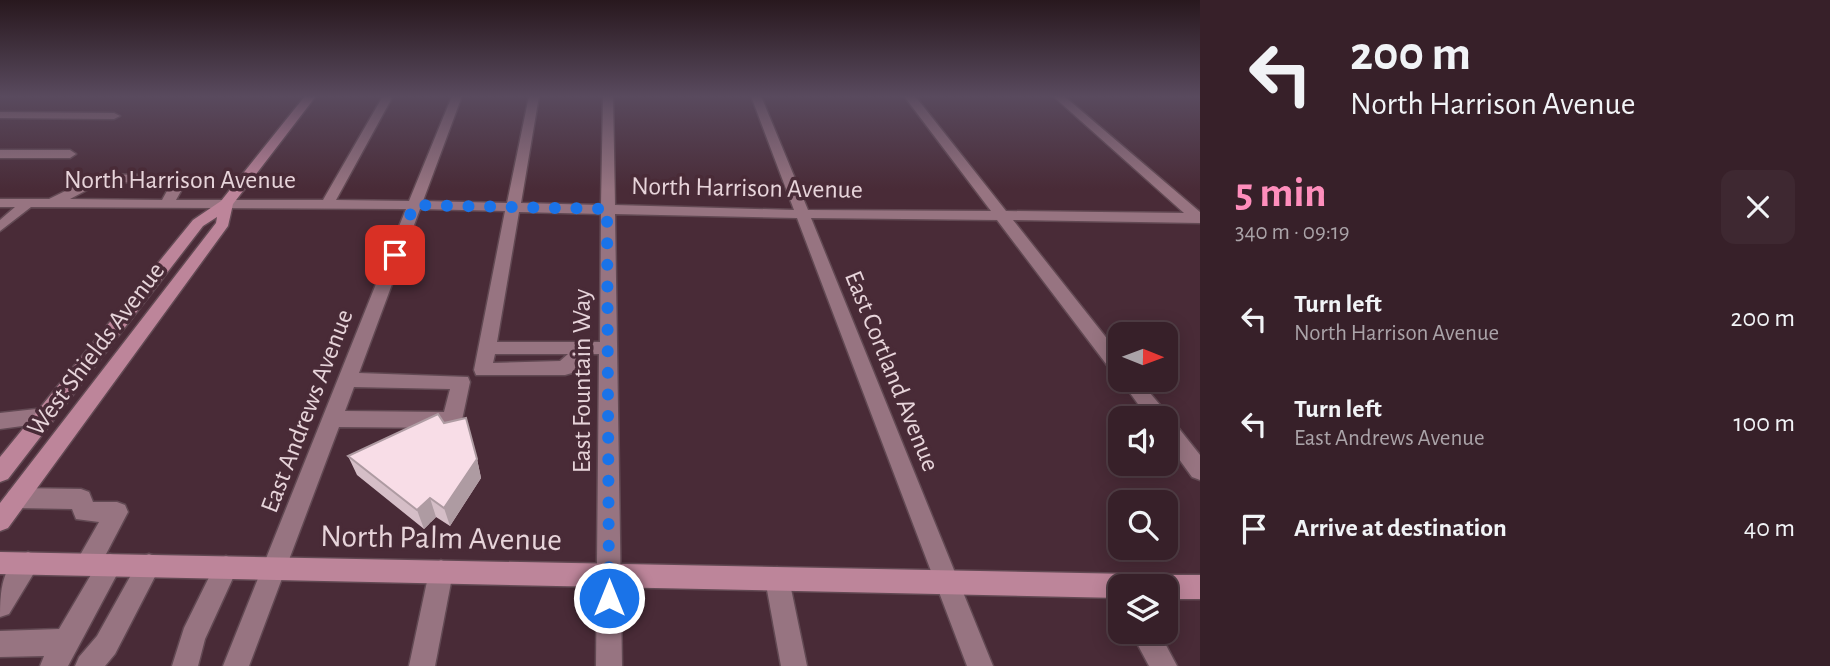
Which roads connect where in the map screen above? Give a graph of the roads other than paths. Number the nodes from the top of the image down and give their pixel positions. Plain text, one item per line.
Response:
1 (287, 127) edge
2 (371, 127) edge
3 (445, 127) edge
4 (529, 127) edge
5 (608, 127) edge
6 (768, 127) edge
7 (933, 127) edge
8 (1095, 127) edge
9 (0, 153) edge
10 (70, 154) dead end
11 (0, 203) edge
12 (27, 204) junction
13 (50, 204) junction
14 (166, 204) junction
15 (226, 204) junction
16 (327, 205) junction
17 (414, 205) junction
18 (515, 208) junction
19 (607, 209) junction
20 (802, 214) junction
21 (1001, 215) junction
22 (1199, 217) edge
23 (0, 227) edge
24 (488, 348) junction
25 (586, 348) junction
26 (608, 348) junction
27 (1108, 353) edge
28 (483, 370) junction
29 (347, 380) junction
30 (461, 382) junction
31 (1138, 392) edge
32 (1150, 406) edge
33 (46, 416) junction
34 (332, 419) junction
35 (0, 421) edge
36 (1178, 443) edge
37 (1200, 471) edge
38 (0, 474) edge
39 (17, 498) junction
40 (0, 521) edge
41 (0, 563) edge
42 (28, 563) junction
43 (98, 564) junction
44 (149, 565) junction
45 (226, 567) junction
46 (275, 568) junction
47 (441, 572) junction
48 (610, 575) junction
49 (777, 579) junction
50 (948, 582) junction
51 (1108, 587) edge
52 (1178, 587) edge
53 (1200, 587) edge
54 (0, 605) edge
55 (66, 642) junction
56 (0, 644) edge
57 (1151, 644) edge
58 (53, 666) edge
59 (88, 666) edge
60 (185, 666) edge
61 (236, 666) edge
62 (422, 666) edge
63 (609, 666) edge
64 (794, 666) edge
65 (980, 666) edge
66 (1164, 666) edge

1 - 15 main road, West Shields Avenue
2 - 16 street
3 - 17 street, East Andrews Avenue
4 - 18 street
5 - 19 street, East Fountain Way
6 - 20 street, East Cortland Avenue
7 - 21 street
8 - 22 street
9 - 10 street
11 - 12 street, North Harrison Avenue
12 - 13 street, North Harrison Avenue
12 - 23 street
13 - 14 street, North Harrison Avenue
13 - 14 street
14 - 15 street, North Harrison Avenue
15 - 16 street, North Harrison Avenue
15 - 33 main road, West Shields Avenue
15 - 39 main road, West Shields Avenue
16 - 17 street, North Harrison Avenue
17 - 18 street, North Harrison Avenue
17 - 29 street, East Andrews Avenue
18 - 19 street, North Harrison Avenue
18 - 24 street
19 - 20 street, North Harrison Avenue
19 - 26 street, East Fountain Way
20 - 21 street, North Harrison Avenue
20 - 50 street, East Cortland Avenue
21 - 22 street, North Harrison Avenue
21 - 27 street
24 - 25 street
24 - 28 street
25 - 26 street
25 - 28 street
26 - 48 street, East Fountain Way
28 - 30 street
29 - 30 street
29 - 34 street, East Andrews Avenue
30 - 34 street
31 - 32 street
33 - 35 street
33 - 38 main road, West Shields Avenue
34 - 46 street, East Andrews Avenue
36 - 37 street
39 - 40 main road, West Shields Avenue
39 - 43 street
41 - 42 main road, North Palm Avenue
42 - 43 main road, North Palm Avenue
42 - 54 street
43 - 44 main road, North Palm Avenue
43 - 55 street
44 - 45 main road, North Palm Avenue
44 - 59 street
45 - 46 main road, North Palm Avenue
45 - 60 street
46 - 47 main road, North Palm Avenue
46 - 61 street, East Andrews Avenue
47 - 48 main road, North Palm Avenue
47 - 62 street
48 - 49 main road, North Palm Avenue
48 - 63 street, East Fountain Way
49 - 50 main road, North Palm Avenue
49 - 64 street
50 - 51 main road, North Palm Avenue
50 - 65 street, East Cortland Avenue
52 - 53 main road
55 - 56 street
55 - 58 street
57 - 66 street

